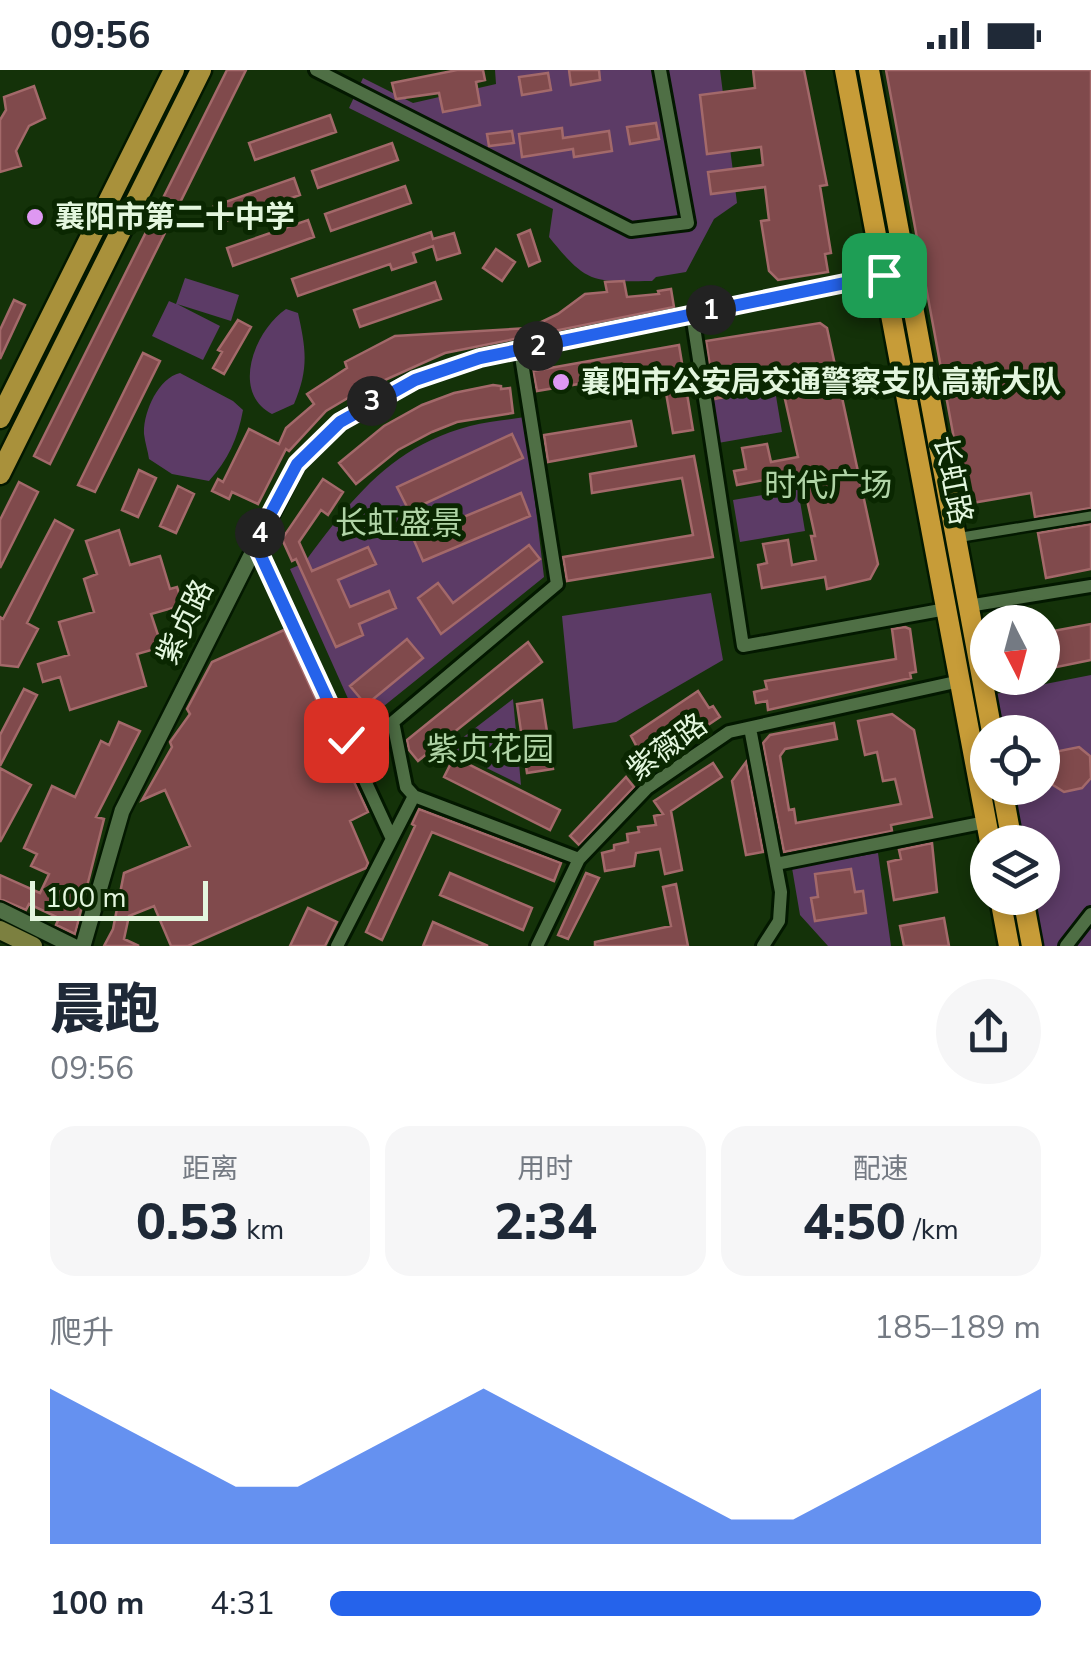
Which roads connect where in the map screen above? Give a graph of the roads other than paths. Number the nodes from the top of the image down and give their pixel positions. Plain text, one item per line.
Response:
1 (174, 70) edge
2 (201, 70) edge
3 (316, 70) edge
4 (660, 70) edge
5 (845, 70) edge
6 (869, 70) edge
7 (884, 275) junction
8 (692, 314) junction
9 (520, 350) junction
10 (7, 388) edge
11 (0, 418) edge
12 (0, 474) edge
13 (1091, 516) edge
14 (956, 538) junction
15 (255, 543) junction
16 (1091, 586) edge
17 (968, 606) junction
18 (946, 609) junction
19 (960, 682) junction
20 (989, 715) edge
21 (750, 728) junction
22 (414, 796) junction
23 (987, 825) edge
24 (970, 835) edge
25 (392, 839) junction
26 (579, 859) junction
27 (776, 864) junction
28 (0, 910) edge
29 (1091, 914) edge
30 (1003, 915) edge
31 (1026, 915) edge
32 (0, 930) edge
33 (33, 946) edge
34 (73, 946) edge
35 (83, 946) edge
36 (337, 946) edge
37 (537, 946) edge
38 (763, 946) edge
39 (1009, 946) edge
40 (1032, 946) edge
41 (1066, 946) edge

1 - 10 main road
2 - 12 main road
3 - 4 street
5 - 7 highway, 长虹路
6 - 14 highway, 长虹路
7 - 8 street, 紫贞路
7 - 18 highway, 长虹路
8 - 9 street, 紫贞路
8 - 18 street
9 - 15 street, 紫贞路
9 - 22 street
10 - 11 main road
13 - 14 street
14 - 17 highway, 长虹路
15 - 25 street
15 - 35 street, 紫贞路
16 - 17 street
17 - 20 highway, 长虹路
18 - 19 highway, 长虹路
19 - 21 street, 紫薇路
19 - 23 highway, 长虹路
21 - 26 street, 紫薇路
21 - 27 street
22 - 25 street
22 - 26 street
24 - 27 street
25 - 36 street
26 - 37 street, 紫薇路
27 - 38 street
28 - 34 street
29 - 41 street
30 - 39 highway
31 - 40 highway
32 - 33 main road

